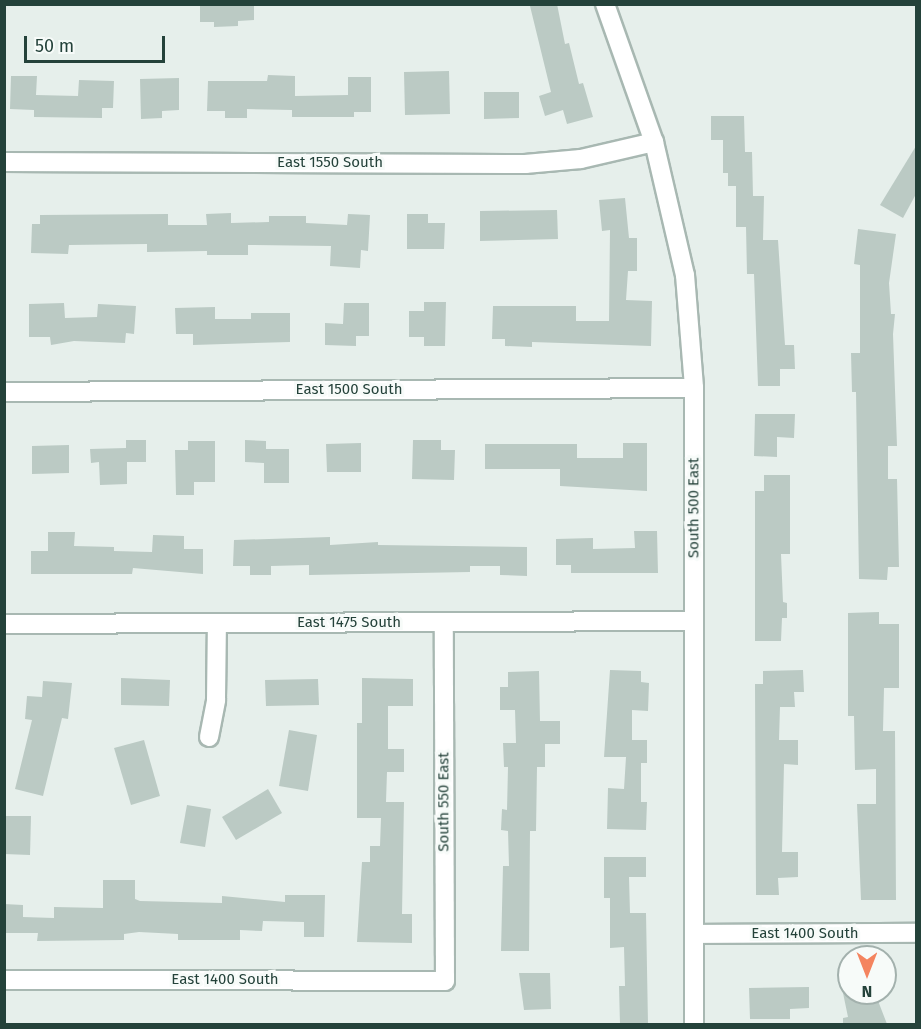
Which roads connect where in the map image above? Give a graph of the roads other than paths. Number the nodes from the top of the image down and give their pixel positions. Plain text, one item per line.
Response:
1 (604, 4) edge
2 (654, 142) junction
3 (4, 162) edge
4 (694, 388) junction
5 (4, 392) edge
6 (694, 621) junction
7 (444, 622) junction
8 (217, 623) junction
9 (4, 624) edge
10 (209, 736) dead end
11 (916, 933) edge
12 (694, 934) junction
13 (4, 980) edge
14 (445, 981) joint
15 (694, 1024) edge

1 - 2 street, South 500 East
2 - 3 street, East 1550 South
2 - 4 street, South 500 East
4 - 5 street, East 1500 South
4 - 6 street, South 500 East
6 - 7 street, East 1475 South
6 - 12 street, South 500 East
7 - 8 street, East 1475 South
7 - 14 street, South 550 East
8 - 9 street, East 1475 South
8 - 10 street
11 - 12 street, East 1400 South
12 - 15 street, South 500 East
13 - 14 street, East 1400 South

